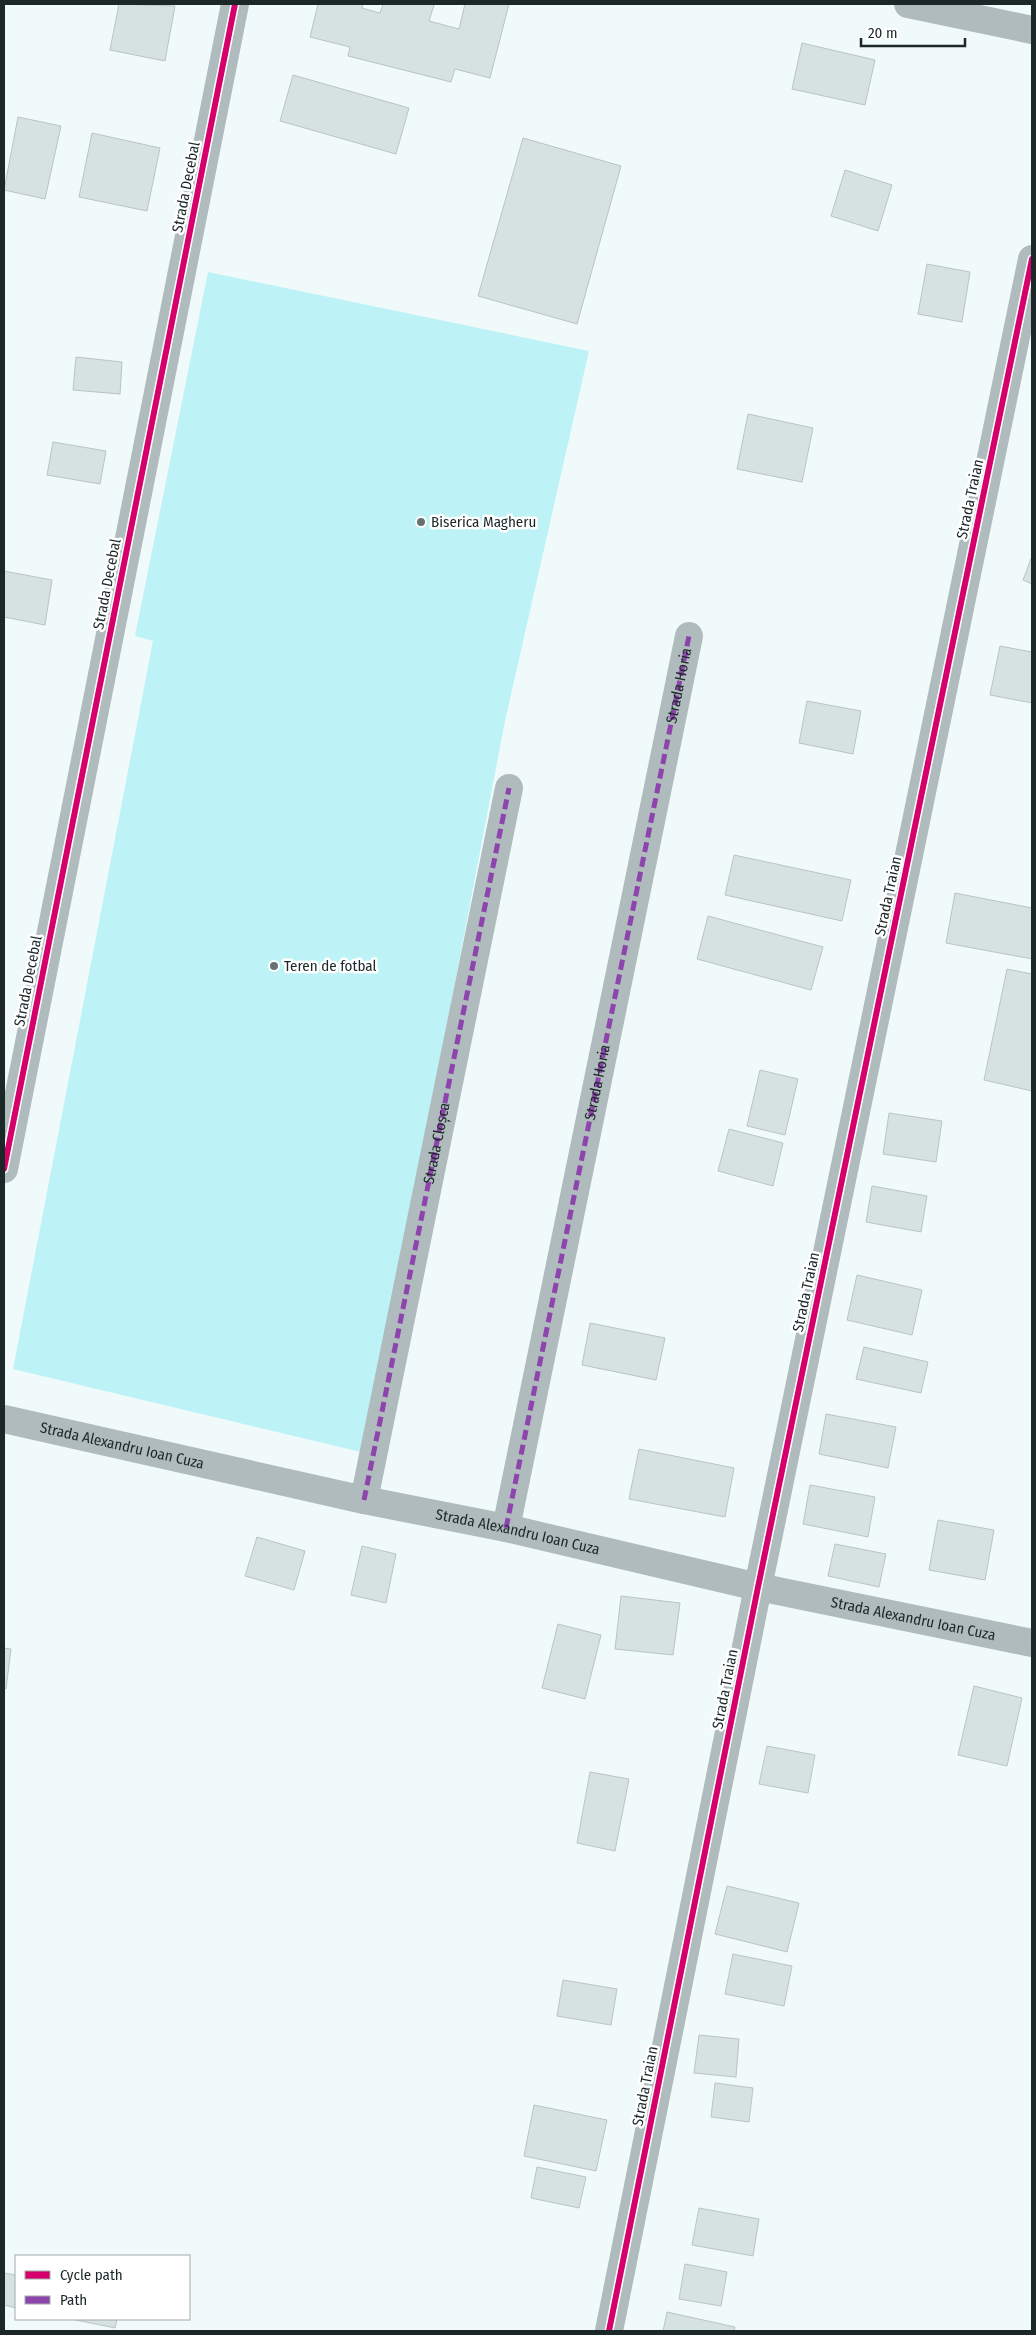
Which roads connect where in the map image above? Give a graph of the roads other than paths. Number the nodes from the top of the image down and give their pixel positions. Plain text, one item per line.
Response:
1 (235, 4) edge
2 (908, 4) edge
3 (1032, 30) edge
4 (1032, 259) edge
5 (688, 636) dead end
6 (509, 788) dead end
7 (4, 1169) edge
8 (4, 1419) edge
9 (364, 1500) junction
10 (506, 1528) junction
11 (758, 1587) junction
12 (1032, 1643) edge
13 (609, 2331) edge

1 - 7 street, Strada Decebal
2 - 3 street
4 - 11 street, Strada Traian
5 - 10 street, Strada Horia
6 - 9 street, Strada Cloșca
8 - 9 street, Strada Alexandru Ioan Cuza
9 - 10 street, Strada Alexandru Ioan Cuza
10 - 11 street, Strada Alexandru Ioan Cuza
11 - 12 street, Strada Alexandru Ioan Cuza
11 - 13 street, Strada Traian

